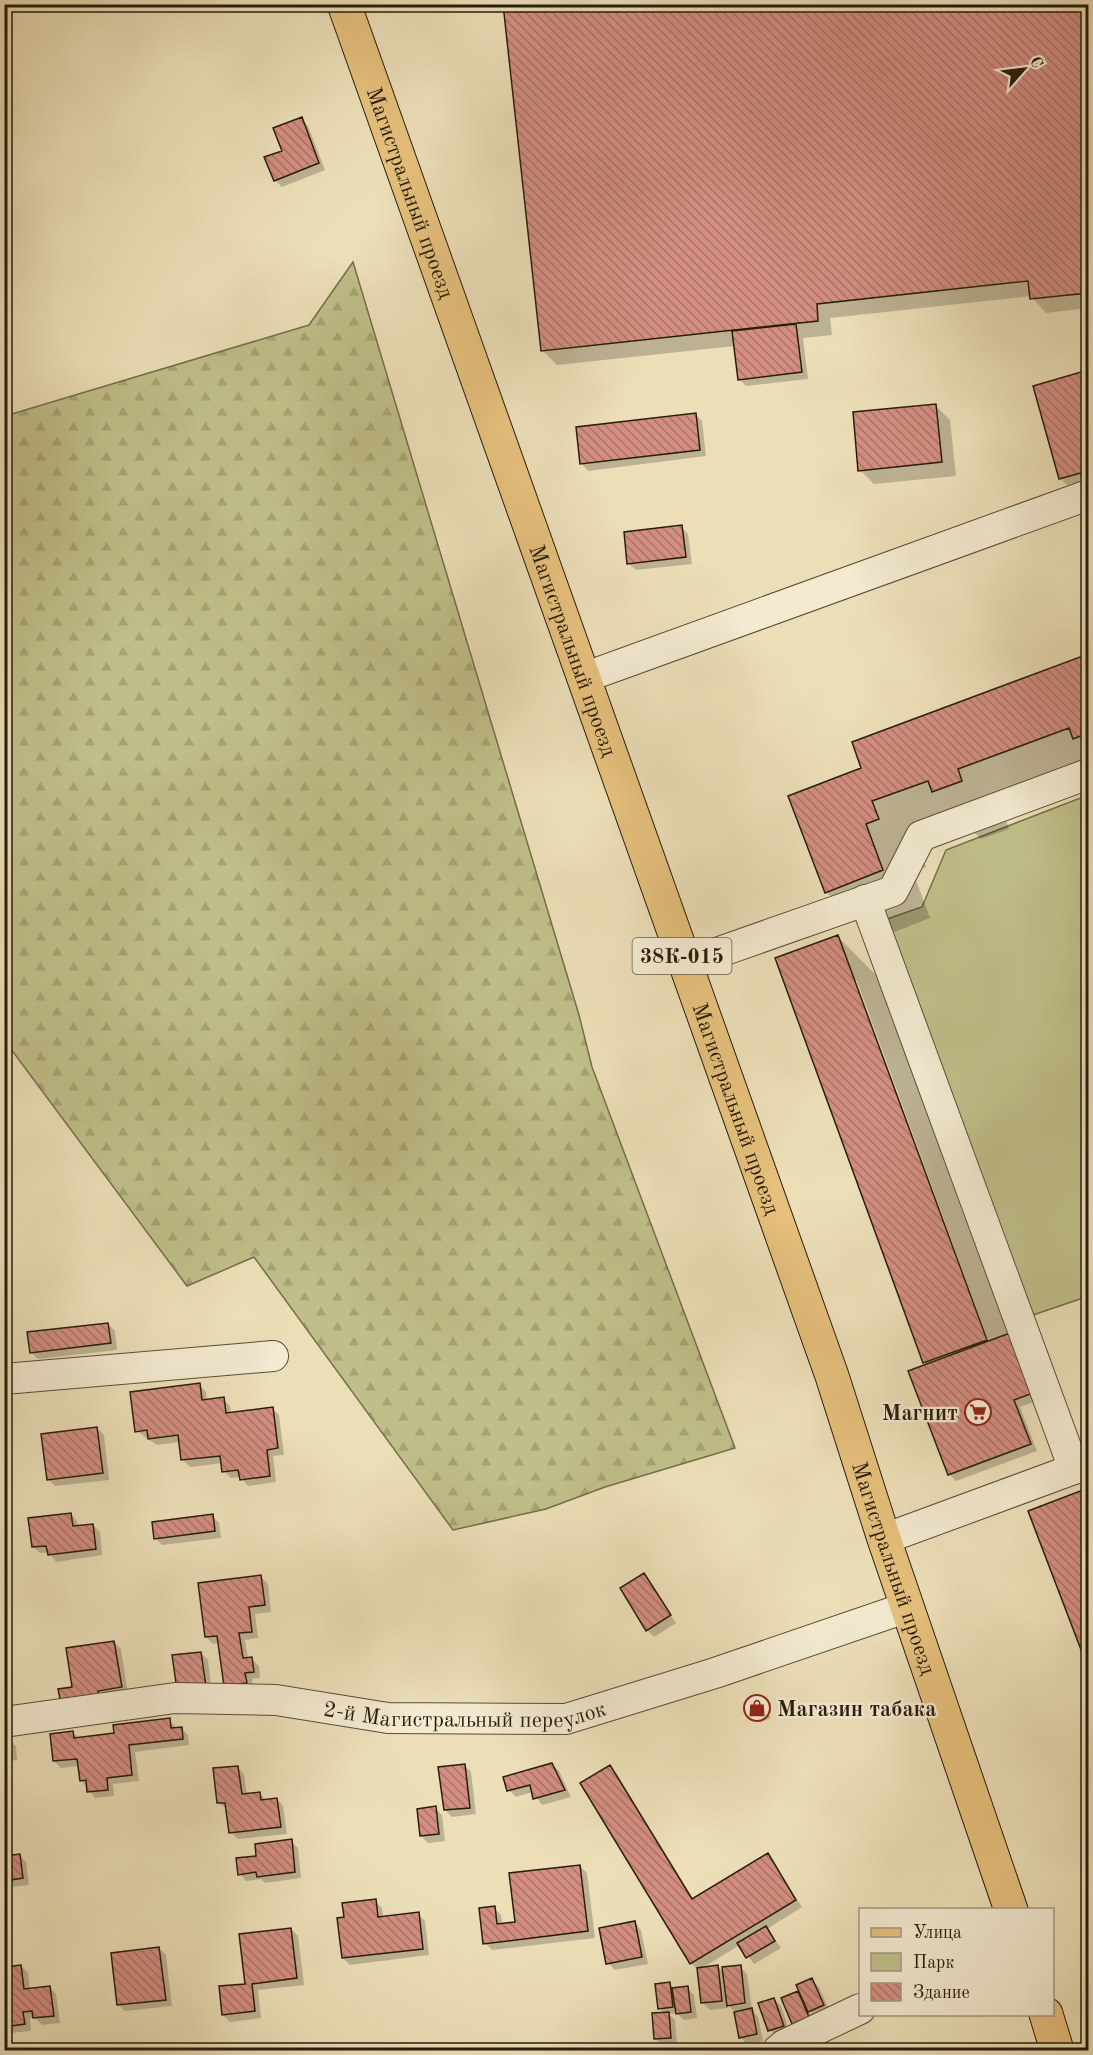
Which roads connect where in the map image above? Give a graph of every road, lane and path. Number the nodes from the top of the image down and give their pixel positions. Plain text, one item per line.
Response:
1 (344, 4) edge
2 (1089, 495) edge
3 (583, 678) junction
4 (1089, 774) edge
5 (865, 900) junction
6 (685, 964) junction
7 (273, 1356) dead end
8 (4, 1379) edge
9 (1081, 1466) edge
10 (884, 1539) junction
11 (908, 1607) junction
12 (4, 1722) edge
13 (1010, 1908) edge
14 (859, 2010) edge
15 (1047, 2016) edge
16 (778, 2050) edge
17 (1058, 2050) edge

1 - 3 main road, Магистральный проезд / 38К-015
2 - 3 street
3 - 6 main road, Магистральный проезд / 38К-015
4 - 5 street
5 - 6 street
5 - 9 street
6 - 10 main road, Магистральный проезд / 38К-015
7 - 8 street
9 - 10 street
10 - 11 main road, Магистральный проезд / 38К-015
11 - 12 street, 2-й Магистральный переулок
11 - 13 main road, Магистральный проезд / 38К-015
14 - 16 street
15 - 17 main road

